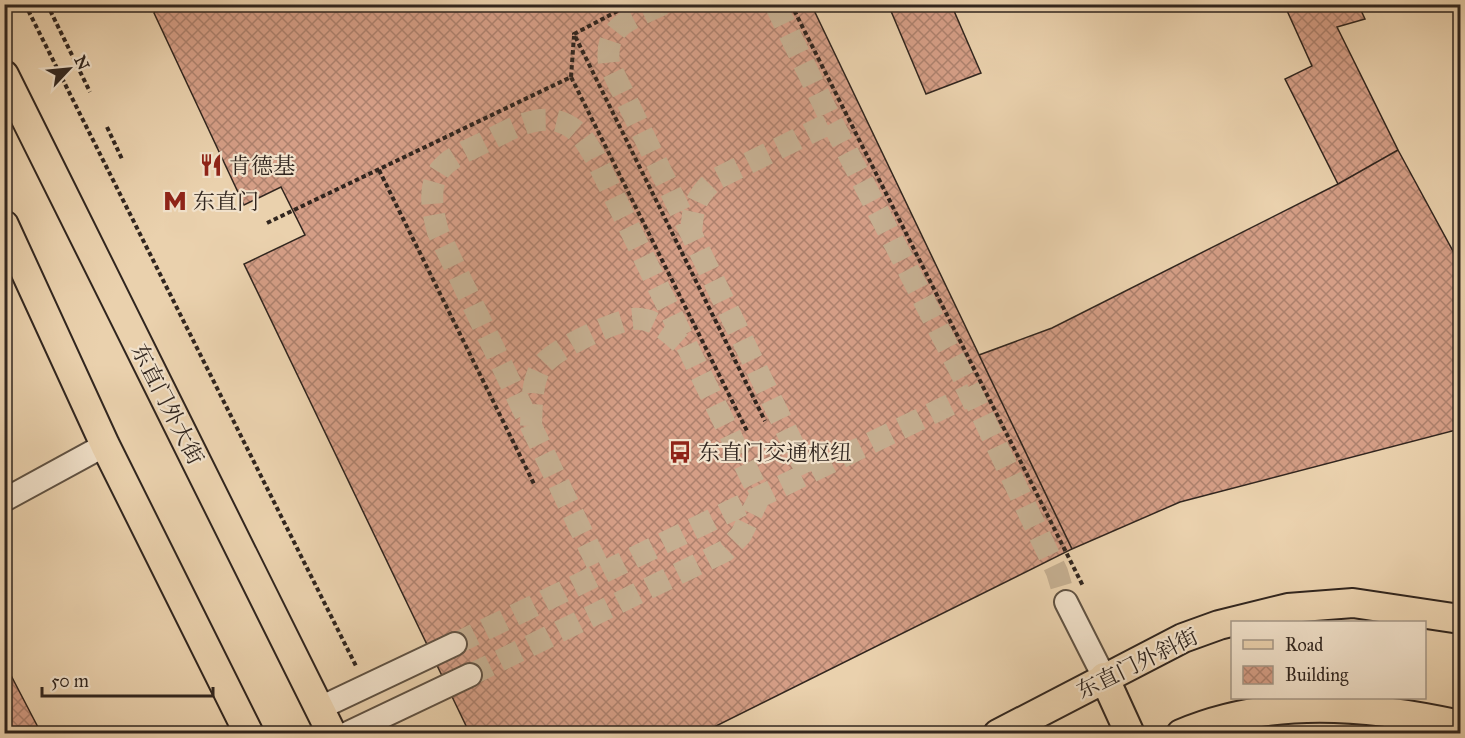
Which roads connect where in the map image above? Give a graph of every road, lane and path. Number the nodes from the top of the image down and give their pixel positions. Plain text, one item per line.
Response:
1 (25, 4) edge
2 (47, 4) edge
3 (631, 4) edge
4 (791, 4) edge
5 (574, 34) junction
6 (4, 75) edge
7 (571, 77) junction
8 (90, 92) dead end
9 (107, 128) dead end
10 (122, 159) dead end
11 (379, 170) junction
12 (267, 223) dead end
13 (4, 225) edge
14 (765, 421) dead end
15 (747, 431) dead end
16 (105, 445) junction
17 (534, 484) dead end
18 (4, 500) edge
19 (1076, 598) joint
20 (1461, 619) edge
21 (1235, 621) edge
22 (1231, 622) edge
23 (455, 644) tunnel mouth
24 (470, 675) tunnel mouth
25 (1104, 677) junction
26 (366, 686) junction
27 (320, 708) junction
28 (1461, 725) edge
29 (249, 734) edge
30 (332, 734) edge
31 (346, 734) edge
32 (998, 734) edge
33 (1130, 734) edge
34 (1181, 734) edge

1 - 26 path
2 - 8 path
3 - 5 path
4 - 19 path
5 - 7 path
5 - 14 path
6 - 27 main road, 东直门外大街
7 - 11 path
7 - 15 path
9 - 10 path
11 - 12 path
11 - 17 path
13 - 16 main road
16 - 18 street
16 - 29 main road
19 - 25 street
20 - 21 main road, 东直门外斜街
22 - 25 main road, 东直门外斜街
23 - 26 street
24 - 31 street
25 - 32 main road, 东直门外斜街
25 - 33 main road
26 - 27 street
27 - 30 main road, 东直门外大街
28 - 34 main road

